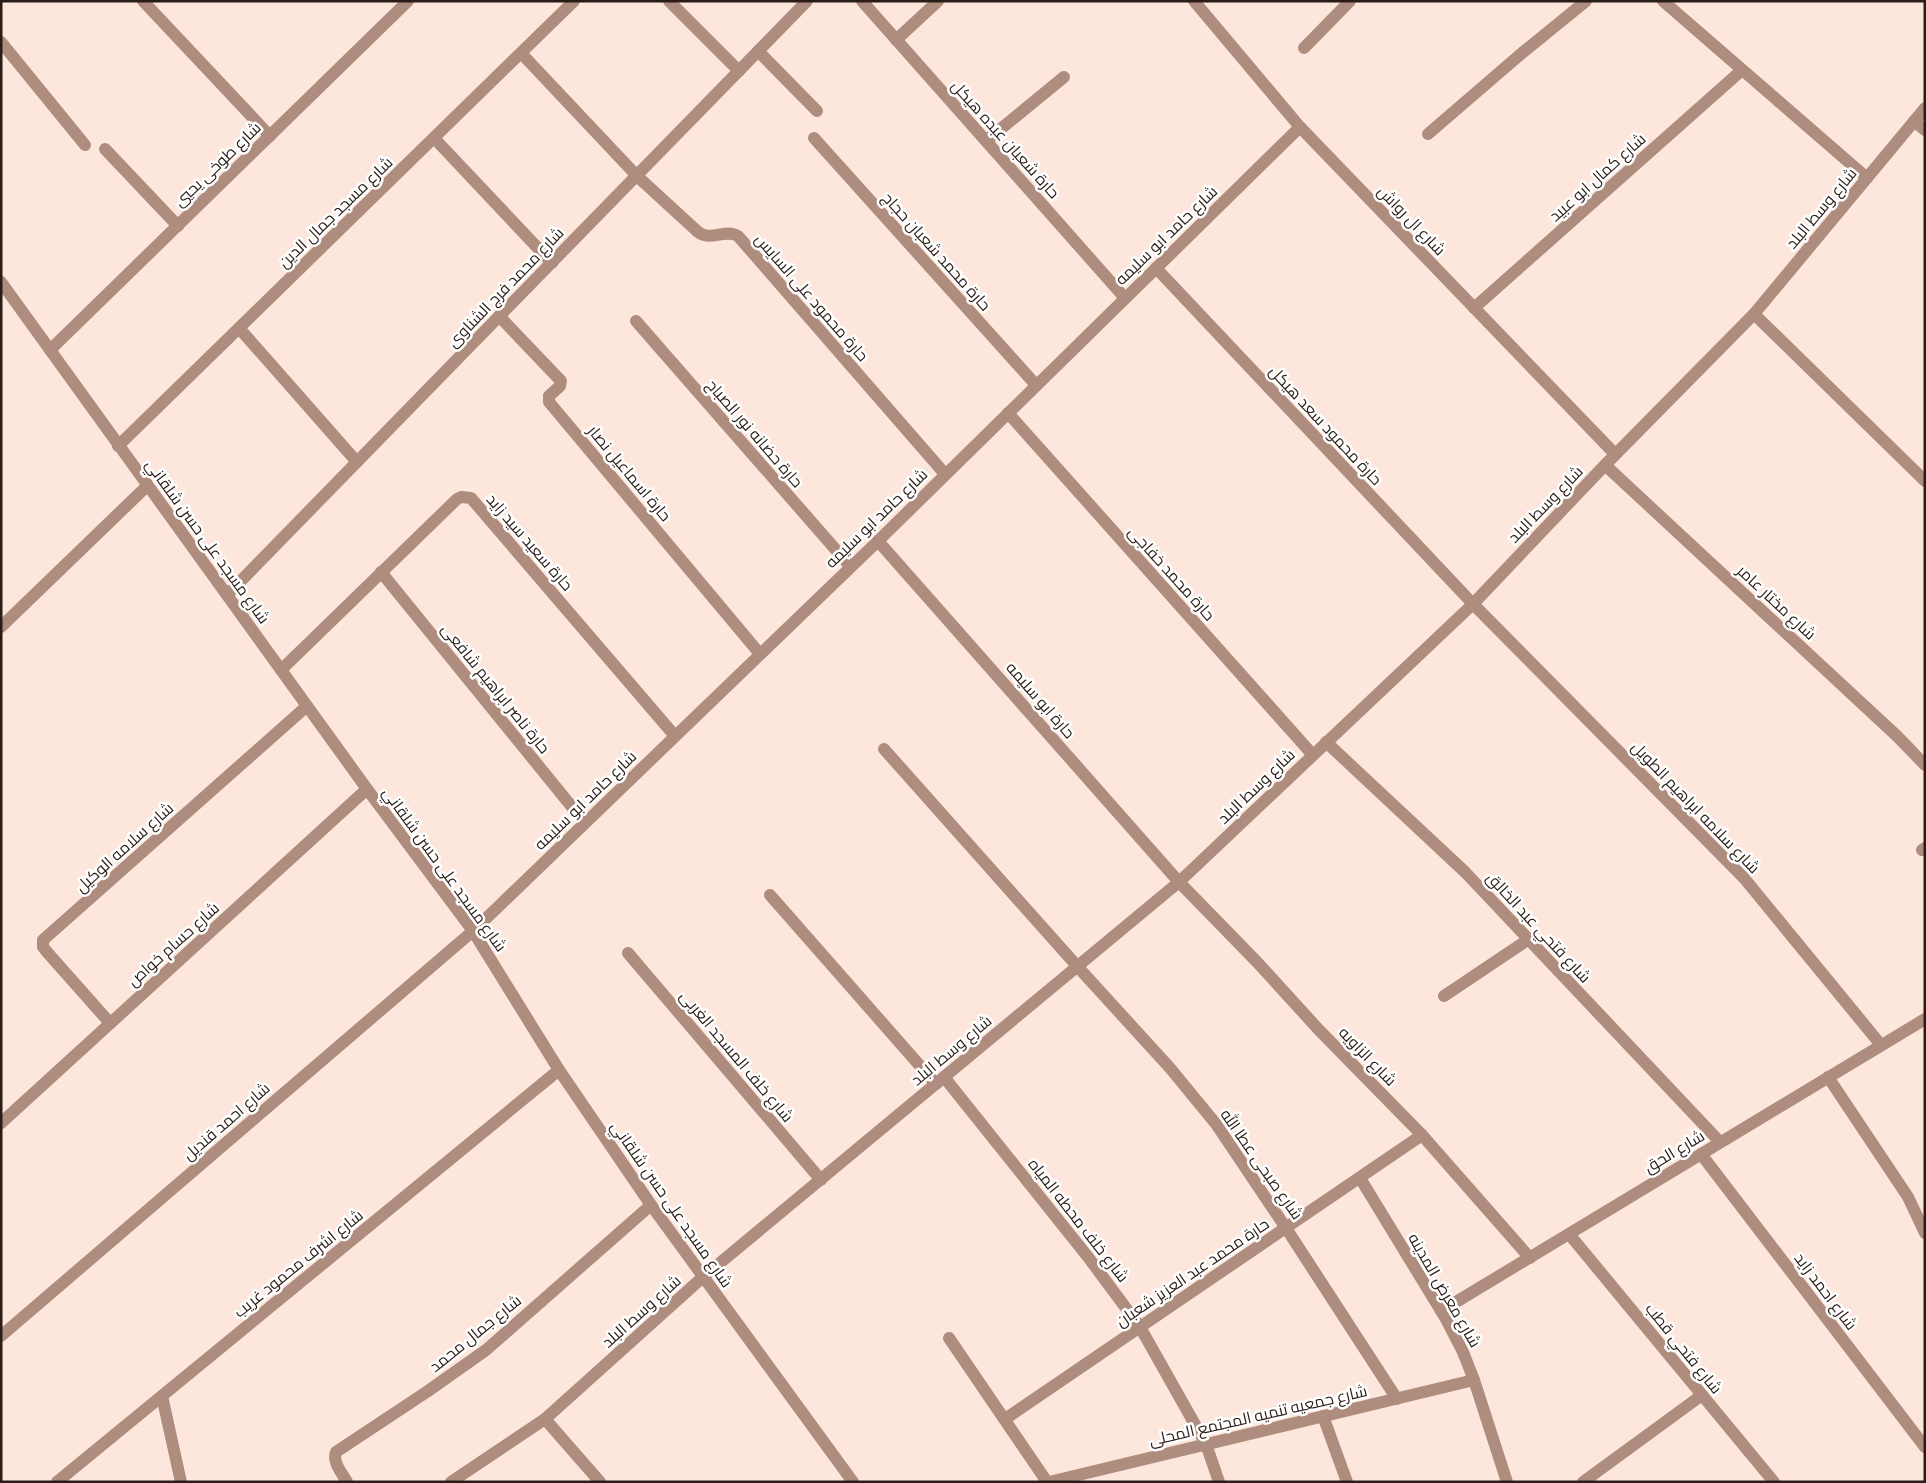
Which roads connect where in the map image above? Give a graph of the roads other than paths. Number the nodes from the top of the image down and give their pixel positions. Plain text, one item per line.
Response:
1 (143, 1) edge
2 (408, 1) edge
3 (574, 1) edge
4 (669, 1) edge
5 (807, 1) edge
6 (862, 1) edge
7 (938, 1) edge
8 (1194, 1) edge
9 (1586, 1) edge
10 (1663, 1) edge
11 (1347, 2) edge
12 (896, 40) junction
13 (1, 42) edge
14 (1304, 48) dead end
15 (758, 51) junction
16 (521, 53) junction
17 (1742, 70) junction
18 (739, 72) junction
19 (1064, 77) dead end
20 (1925, 108) edge
21 (817, 111) dead end
22 (1914, 121) junction
23 (1300, 126) junction
24 (1925, 130) edge
25 (1428, 134) dead end
26 (270, 136) junction
27 (434, 138) junction
28 (814, 138) dead end
29 (986, 141) junction
30 (85, 145) dead end
31 (105, 149) dead end
32 (637, 176) junction
33 (1867, 178) junction
34 (178, 226) junction
35 (552, 263) junction
36 (1156, 268) junction
37 (1, 282) edge
38 (1126, 298) junction
39 (1474, 308) junction
40 (1754, 314) junction
41 (499, 316) junction
42 (636, 321) dead end
43 (239, 328) junction
44 (50, 350) junction
45 (1036, 385) junction
46 (1008, 413) junction
47 (118, 446) junction
48 (1615, 454) junction
49 (357, 462) junction
50 (1605, 465) junction
51 (945, 474) junction
52 (1925, 480) edge
53 (147, 486) junction
54 (878, 541) junction
55 (850, 566) junction
56 (381, 572) junction
57 (227, 595) junction
58 (1473, 604) junction
59 (1, 627) edge
60 (760, 654) junction
61 (281, 670) junction
62 (307, 706) junction
63 (675, 736) junction
64 (1326, 742) junction
65 (884, 749) dead end
66 (1312, 754) junction
67 (1925, 765) edge
68 (366, 789) junction
69 (585, 823) junction
70 (1179, 882) junction
71 (770, 895) dead end
72 (473, 931) junction
73 (1529, 940) junction
74 (628, 952) dead end
75 (1077, 966) junction
76 (1444, 996) dead end
77 (1925, 1019) edge
78 (110, 1023) junction
79 (1881, 1045) junction
80 (560, 1070) junction
81 (1828, 1077) junction
82 (940, 1080) junction
83 (1, 1123) edge
84 (1422, 1135) junction
85 (1720, 1142) junction
86 (1701, 1154) junction
87 (1360, 1178) junction
88 (821, 1180) junction
89 (651, 1205) junction
90 (1286, 1228) junction
91 (1925, 1233) edge
92 (1569, 1234) junction
93 (1530, 1258) junction
94 (703, 1277) junction
95 (1441, 1311) junction
96 (1140, 1327) junction
97 (1, 1336) edge
98 (948, 1338) dead end
99 (1474, 1380) junction
100 (162, 1396) junction
101 (1702, 1396) junction
102 (1398, 1398) junction
103 (1323, 1416) junction
104 (545, 1419) junction
105 (1005, 1419) junction
106 (1206, 1444) junction
107 (1925, 1448) edge
108 (1055, 1481) edge
109 (57, 1482) edge
110 (181, 1482) edge
111 (347, 1482) edge
112 (451, 1482) edge
113 (600, 1482) edge
114 (853, 1482) edge
115 (1219, 1482) edge
116 (1347, 1482) edge
117 (1507, 1482) edge
118 (1583, 1482) edge
119 (1774, 1482) edge

1 - 26 street
2 - 26 street, شارع طوخى يحيي
3 - 16 street, شارع مسجد جمال الدين
4 - 18 street
5 - 15 street, شارع محمد فرج الشناوى
6 - 12 street, حارة شعبان عبده هيكل
7 - 12 street
8 - 23 street, شارع ال رواش
9 - 25 street
10 - 17 street
11 - 14 street
12 - 29 street, حارة شعبان عبده هيكل
13 - 30 street
15 - 18 street, شارع محمد فرج الشناوى
15 - 21 street
16 - 27 street, شارع مسجد جمال الدين
16 - 32 street, حارة محمود على السايس
17 - 33 street
17 - 39 street, شارع كمال ابو عبيد
18 - 32 street, شارع محمد فرج الشناوى
19 - 29 street
20 - 22 street, شارع وسط البلد
22 - 24 street
22 - 33 street, شارع وسط البلد
23 - 36 street, شارع حامد ابو سليمه
23 - 39 street, شارع ال رواش
26 - 34 street, شارع طوخى يحيي
27 - 35 street
27 - 43 street, شارع مسجد جمال الدين
28 - 45 street, حارة محمد شعبان حجاج
29 - 38 street, حارة شعبان عبده هيكل
31 - 34 street
32 - 35 street, شارع محمد فرج الشناوى
32 - 51 street, حارة محمود على السايس
33 - 40 street, شارع وسط البلد
34 - 44 street, شارع طوخى يحيي
35 - 41 street, شارع محمد فرج الشناوى
36 - 38 street, شارع حامد ابو سليمه
36 - 58 street, حارة محمود سعد هيكل
37 - 44 street, شارع مسجد على حسن شلقاني
38 - 45 street, شارع حامد ابو سليمه
39 - 48 street, شارع ال رواش
40 - 48 street, شارع وسط البلد
40 - 52 street
41 - 49 street, شارع محمد فرج الشناوى
41 - 60 street, حارة اسماعيل نصار
42 - 55 street, حارة حضانه نور الصباح
43 - 47 street, شارع مسجد جمال الدين
43 - 49 street
44 - 47 street, شارع مسجد على حسن شلقاني
45 - 46 street, شارع حامد ابو سليمه
46 - 51 street, شارع حامد ابو سليمه
46 - 66 street, حارة محمد خفاجى
47 - 53 street, شارع مسجد على حسن شلقاني
48 - 50 street, شارع وسط البلد
49 - 57 street, شارع محمد فرج الشناوى
50 - 58 street, شارع وسط البلد
50 - 67 street, شارع مختار عامر
51 - 54 street, شارع حامد ابو سليمه
53 - 57 street, شارع مسجد على حسن شلقاني
53 - 59 street
54 - 55 street, شارع حامد ابو سليمه
54 - 70 street, حارة ابو سليمه
55 - 60 street, شارع حامد ابو سليمه
56 - 61 street, حارة سعيد سيد زايد
56 - 63 street, حارة سعيد سيد زايد
56 - 69 street, حارة ناصر ابراهيم شافعى
57 - 61 street, شارع مسجد على حسن شلقاني
58 - 64 street, شارع وسط البلد
58 - 79 street, شارع سلامه ابراهيم الطويل
60 - 63 street, شارع حامد ابو سليمه
61 - 62 street, شارع مسجد على حسن شلقاني
62 - 68 street, شارع مسجد على حسن شلقاني
62 - 78 street, شارع سلامه الوكيل
63 - 69 street, شارع حامد ابو سليمه
64 - 66 street, شارع وسط البلد
64 - 73 street, شارع فتحي عبد الخالق
65 - 75 street, شارع صبحى عطا الله
66 - 70 street, شارع وسط البلد
68 - 72 street, شارع مسجد على حسن شلقاني
68 - 78 street, شارع حسام خواص
69 - 72 street, شارع حامد ابو سليمه
70 - 75 street, شارع وسط البلد
70 - 84 street, شارع الزاويه
71 - 82 street, شارع خلف محطه المياه
72 - 80 street, شارع مسجد على حسن شلقاني
72 - 97 street, شارع احمد قنديل
73 - 76 street
73 - 85 street, شارع فتحي عبد الخالق
74 - 88 street, شارع خلف المسجد الغربى
75 - 82 street, شارع وسط البلد
75 - 90 street, شارع صبحى عطا الله
77 - 79 street, شارع الحق
78 - 83 street, شارع حسام خواص
79 - 81 street, شارع الحق
80 - 89 street, شارع مسجد على حسن شلقاني
80 - 100 street, شارع اشرف محمود غريب
81 - 85 street, شارع الحق
81 - 91 street
82 - 88 street, شارع وسط البلد
82 - 96 street, شارع خلف محطه المياه
84 - 87 street, حارة محمد عبد العزيز شعبان
84 - 93 street, شارع الزاويه
85 - 86 street, شارع الحق
86 - 92 street, شارع الحق
86 - 107 street, شارع احمد زايد
87 - 90 street, حارة محمد عبد العزيز شعبان
87 - 95 street, شارع معرض المدينه
88 - 94 street, شارع وسط البلد
89 - 94 street, شارع مسجد على حسن شلقاني
89 - 111 street, شارع جمال محمد
90 - 96 street, حارة محمد عبد العزيز شعبان
90 - 102 street, شارع صبحى عطا الله
92 - 93 street, شارع الحق
92 - 101 street, شارع فتحي قطب
93 - 95 street, شارع الحق
94 - 104 street, شارع وسط البلد
94 - 114 street, شارع مسجد على حسن شلقاني
95 - 99 street, شارع معرض المدينه
96 - 105 street, حارة محمد عبد العزيز شعبان
96 - 106 street, شارع خلف محطه المياه
98 - 105 street
99 - 102 street, شارع جمعيه تنميه المجتمع المحلى
99 - 117 street, شارع معرض المدينه
100 - 109 street, شارع اشرف محمود غريب
100 - 110 street
101 - 118 street
101 - 119 street, شارع فتحي قطب
102 - 103 street, شارع جمعيه تنميه المجتمع المحلى
103 - 106 street, شارع جمعيه تنميه المجتمع المحلى
103 - 116 street
104 - 112 street, شارع وسط البلد
104 - 113 street
105 - 108 street
106 - 108 street, شارع جمعيه تنميه المجتمع المحلى
106 - 115 street, شارع خلف محطه المياه

